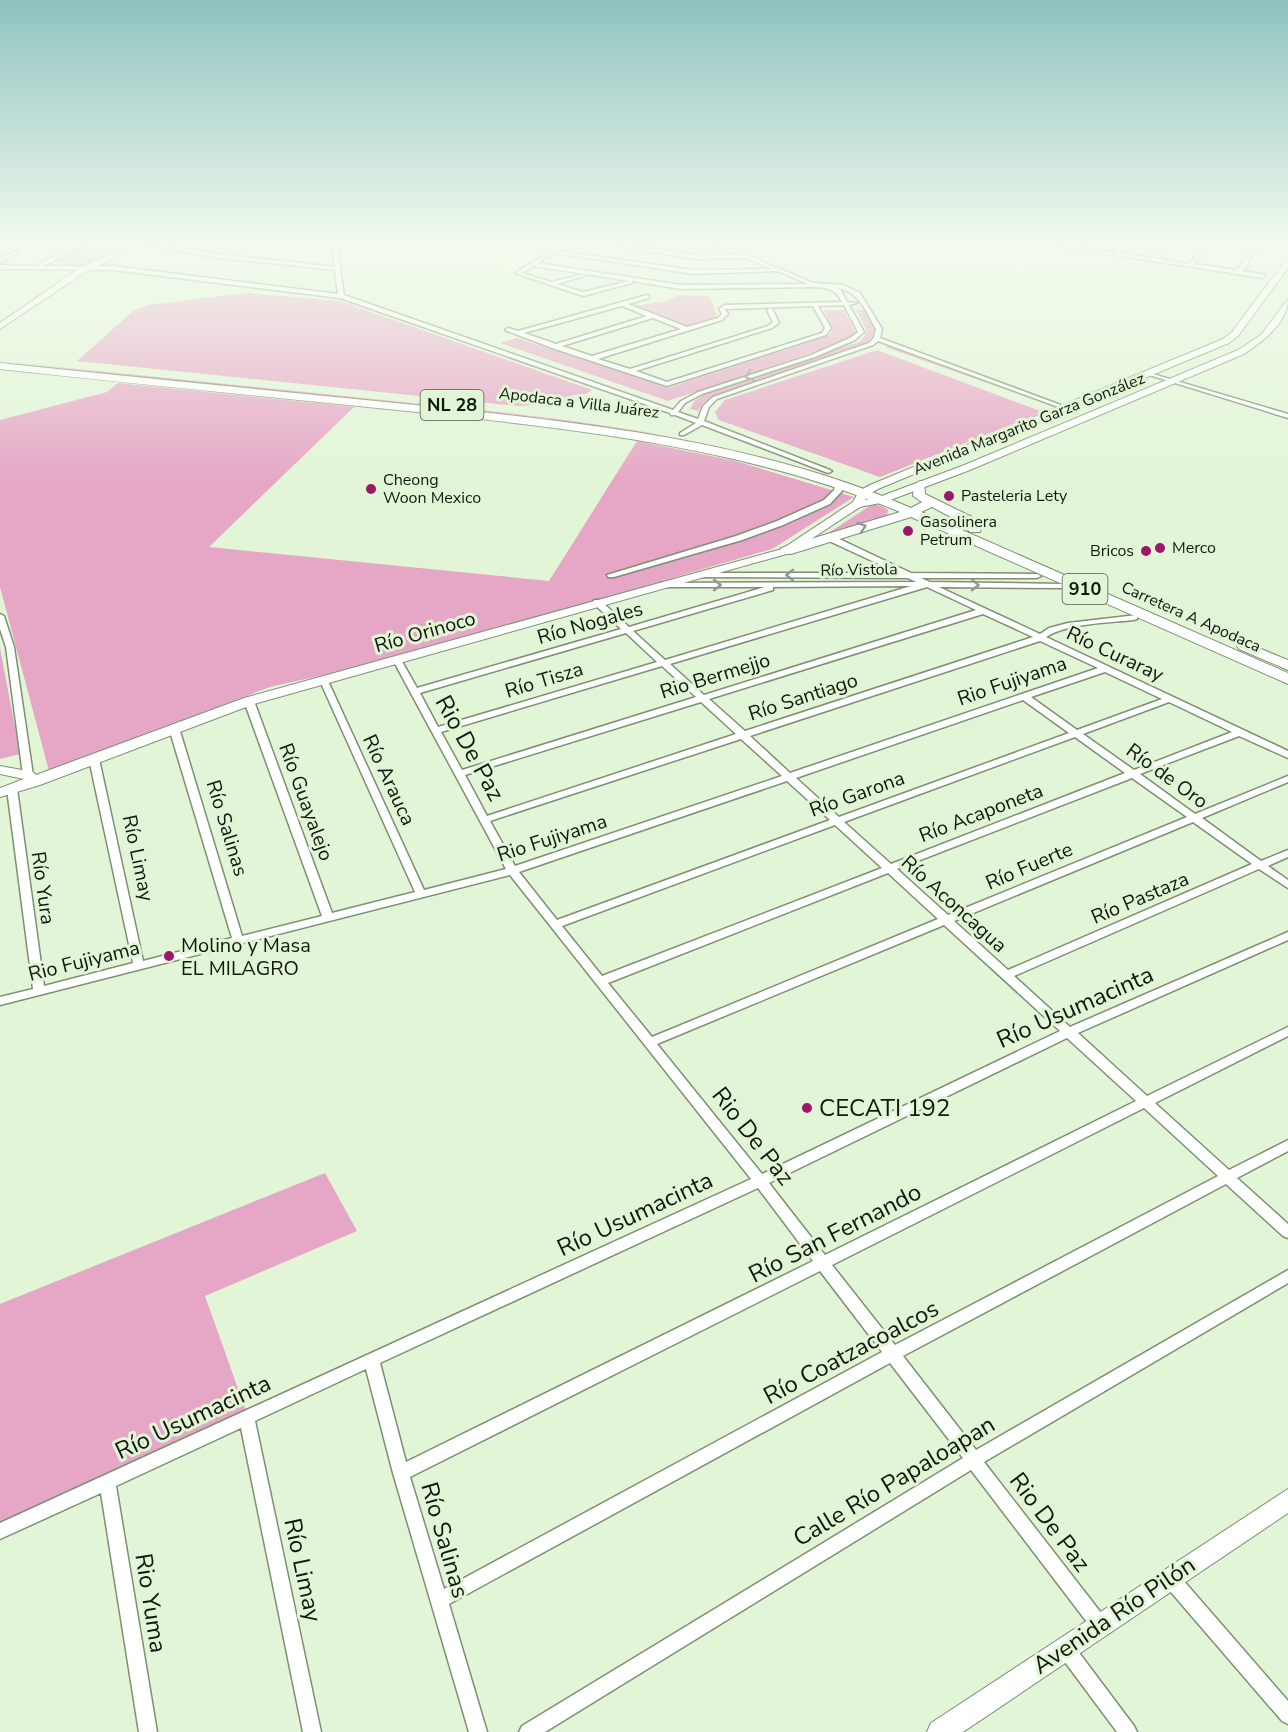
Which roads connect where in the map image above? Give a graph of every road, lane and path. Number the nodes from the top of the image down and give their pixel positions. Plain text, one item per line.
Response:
1 (414, 323) edge
2 (554, 323) edge
3 (631, 323) edge
4 (669, 323) edge
5 (708, 323) edge
6 (776, 323) edge
7 (825, 323) edge
8 (857, 323) edge
9 (876, 323) edge
10 (1243, 323) edge
11 (1272, 323) edge
12 (686, 330) junction
13 (508, 333) dead end
14 (518, 333) junction
15 (874, 341) junction
16 (554, 347) junction
17 (0, 359) edge
18 (589, 359) junction
19 (0, 366) edge
20 (627, 372) junction
21 (1152, 372) junction
22 (1177, 379) junction
23 (1059, 409) junction
24 (673, 414) junction
25 (1288, 416) edge
26 (700, 423) junction
27 (1007, 431) junction
28 (682, 434) junction
29 (976, 444) junction
30 (990, 458) junction
31 (966, 468) junction
32 (828, 471) junction
33 (839, 484) junction
34 (920, 485) junction
35 (865, 495) junction
36 (888, 498) junction
37 (922, 508) junction
38 (830, 538) junction
39 (786, 551) junction
40 (610, 574) dead end
41 (695, 575) junction
42 (911, 576) junction
43 (1037, 576) junction
44 (928, 584) junction
45 (658, 585) junction
46 (776, 586) junction
47 (1060, 586) junction
48 (597, 602) junction
49 (983, 611) junction
50 (0, 616) edge
51 (1134, 617) junction
52 (628, 631) junction
53 (1039, 638) junction
54 (397, 660) junction
55 (664, 663) junction
56 (1288, 665) edge
57 (1104, 669) junction
58 (1288, 679) edge
59 (324, 681) junction
60 (1288, 686) edge
61 (414, 692) junction
62 (1024, 696) junction
63 (703, 698) junction
64 (1170, 699) junction
65 (249, 701) junction
66 (174, 728) junction
67 (435, 731) junction
68 (1240, 732) junction
69 (1077, 733) junction
70 (743, 736) junction
71 (1288, 755) edge
72 (94, 759) junction
73 (0, 770) edge
74 (459, 774) junction
75 (1134, 774) junction
76 (32, 778) junction
77 (789, 778) junction
78 (1288, 779) edge
79 (6, 791) edge
80 (1194, 818) junction
81 (484, 820) junction
82 (835, 820) junction
83 (1288, 853) edge
84 (1261, 865) junction
85 (888, 868) junction
86 (512, 871) junction
87 (1288, 885) edge
88 (421, 894) junction
89 (328, 916) junction
90 (945, 921) junction
91 (555, 924) junction
92 (1288, 936) edge
93 (238, 940) junction
94 (139, 967) junction
95 (1006, 975) junction
96 (601, 981) junction
97 (39, 991) junction
98 (0, 1001) edge
99 (1288, 1031) edge
100 (1069, 1032) junction
101 (651, 1042) junction
102 (1145, 1102) junction
103 (1288, 1145) edge
104 (1227, 1177) junction
105 (760, 1181) junction
106 (1288, 1232) edge
107 (824, 1264) junction
108 (1288, 1276) edge
109 (894, 1353) junction
110 (371, 1359) junction
111 (246, 1417) junction
112 (975, 1459) junction
113 (401, 1473) junction
114 (106, 1482) junction
115 (1288, 1500) edge
116 (0, 1531) edge
117 (1170, 1578) junction
118 (438, 1601) junction
119 (1099, 1624) junction
120 (1065, 1648) junction
121 (1288, 1715) edge
122 (944, 1731) edge
123 (147, 1732) edge
124 (312, 1732) edge
125 (477, 1732) edge
126 (528, 1732) edge
127 (1128, 1732) edge

1 - 24 street
2 - 14 street
3 - 16 street
4 - 12 street
5 - 12 street
6 - 20 street
7 - 20 street
8 -> 24 street
9 - 15 street
10 - 21 main road, Avenida Margarito Garza González
11 - 22 main road, Avenida Margarito Garza González
12 - 18 street
13 - 14 street
14 - 16 street
15 - 23 street
15 - 26 street
16 - 18 street
17 - 28 main road, Apodaca a Villa Juárez / NL 28
18 - 20 street
19 - 33 main road, Apodaca a Villa Juárez / NL 28
21 - 22 street
21 - 23 main road, Avenida Margarito Garza González
22 - 25 street
22 - 30 main road, Avenida Margarito Garza González
23 - 27 main road, Avenida Margarito Garza González
24 - 26 street
26 - 28 street
26 - 32 street
27 - 29 main road, Avenida Margarito Garza González
27 - 30 main road
28 - 32 main road, Apodaca a Villa Juárez / NL 28
29 - 31 main road
29 - 35 main road, Avenida Margarito Garza González
30 - 31 main road, Avenida Margarito Garza González
31 - 34 main road, Avenida Margarito Garza González
32 - 35 main road, Apodaca a Villa Juárez / NL 28
33 - 35 main road, Apodaca a Villa Juárez / NL 28
33 - 40 street
34 - 36 main road, Avenida Margarito Garza González
34 - 37 main road
35 - 36 main road, Apodaca a Villa Juárez / NL 28
35 - 39 main road, Río Orinoco
36 - 37 main road, Carretera A Apodaca / 910
38 -> 37 main road
37 - 43 main road
37 - 56 main road, Carretera A Apodaca / 910
37 - 58 main road, Carretera A Apodaca / 910
38 - 39 main road
38 - 42 street, Río Curaray
39 - 41 main road, Río Orinoco
42 -> 41 street, Río Vistola
41 - 45 main road, Río Orinoco
42 - 43 street, Río Vistola
42 - 44 street, Río Curaray
43 - 47 main road
44 - 46 street, Río Vistola
44 -> 47 street, Río Vistola
44 - 49 street, Río Curaray
44 - 55 street
45 -> 46 street, Río Vistola
45 - 48 main road, Río Orinoco
46 - 52 street, Río Nogales
47 - 51 main road
48 - 52 street, Río Aconcagua
48 - 54 main road, Río Orinoco
49 - 53 street, Río Curaray
49 - 63 street, Rio Bermejjo
50 - 76 street
51 - 53 street, Río Santiago
51 - 60 main road
52 - 55 street, Río Aconcagua
52 - 61 street, Río Nogales
53 - 57 street, Río Curaray
53 - 70 street, Río Santiago
54 - 59 main road, Río Orinoco
54 - 61 street, Rio De Paz
55 - 63 street, Río Aconcagua
55 - 67 street, Río Tisza
57 - 62 street, Rio Fujiyama
57 - 64 street, Río Curaray
59 - 65 main road, Río Orinoco
59 - 88 street, Río Arauca
61 - 67 street, Rio De Paz
62 - 69 street, Río de Oro
62 - 77 street, Rio Fujiyama
63 - 70 street, Río Aconcagua
63 - 74 street, Rio Bermejjo
64 - 68 street, Río Curaray
64 - 69 street, Río Garona
65 - 66 main road, Río Orinoco
65 - 89 street, Río Guayalejo
66 - 72 main road, Río Orinoco
66 - 93 street, Río Salinas
67 - 74 street, Rio De Paz
68 - 71 street, Río Curaray
68 - 75 street, Río Acaponeta
69 - 75 street, Río de Oro
69 - 82 street, Río Garona
70 - 77 street, Río Aconcagua
70 - 81 street, Río Santiago
72 - 76 main road, Río Orinoco
72 - 94 street, Río Limay
73 - 76 main road
74 - 81 street, Rio De Paz
75 - 80 street, Río de Oro
75 - 85 street, Río Acaponeta
76 - 79 main road, Río Orinoco
77 - 82 street, Río Aconcagua
77 - 86 street, Rio Fujiyama
78 - 80 street, Río Fuerte
79 - 97 street, Río Yura
80 - 84 street, Río de Oro
80 - 90 street, Río Fuerte
81 - 86 street, Rio De Paz
82 - 85 street, Río Aconcagua
82 - 91 street, Río Garona
83 - 84 street, Río Pastaza
84 - 87 street, Río de Oro
84 - 95 street, Río Pastaza
85 - 90 street, Río Aconcagua
85 - 96 street, Río Acaponeta
86 - 88 street, Rio Fujiyama
86 - 91 street, Rio De Paz
88 - 89 street, Rio Fujiyama
89 - 93 street, Rio Fujiyama
90 - 95 street, Río Aconcagua
90 - 101 street, Río Fuerte
91 - 96 street, Rio De Paz
92 - 100 street, Río Usumacinta
93 - 94 street, Rio Fujiyama
94 - 97 street, Rio Fujiyama
95 - 100 street, Río Aconcagua
96 - 101 street, Rio De Paz
97 - 98 street, Rio Fujiyama
99 - 102 street, Río San Fernando
100 - 102 street, Río Aconcagua
100 - 105 street, Río Usumacinta
101 - 105 street, Rio De Paz
102 - 104 street, Río Aconcagua
102 - 107 street, Río San Fernando
103 - 104 street, Río Coatzacoalcos
104 - 106 street, Río Aconcagua
104 - 109 street, Río Coatzacoalcos
105 - 107 street, Rio De Paz
105 - 110 street, Río Usumacinta
107 - 109 street, Rio De Paz
107 - 113 street, Río San Fernando
108 - 112 street, Calle Río Papaloapan
109 - 112 street, Rio De Paz
109 - 118 street, Río Coatzacoalcos
110 - 111 street, Río Usumacinta
110 - 113 street, Río Salinas
111 - 114 street, Río Usumacinta
111 - 124 street, Río Limay
112 - 119 street, Rio De Paz
112 - 126 street, Calle Río Papaloapan
113 - 118 street, Río Salinas
114 - 116 street, Río Usumacinta
114 - 123 street, Rio Yuma
115 - 117 main road, Avenida Río Pilón
117 - 119 main road, Avenida Río Pilón
117 - 121 street
118 - 125 street, Río Salinas
119 - 120 main road, Avenida Río Pilón
120 - 122 main road, Avenida Río Pilón
120 - 127 street

